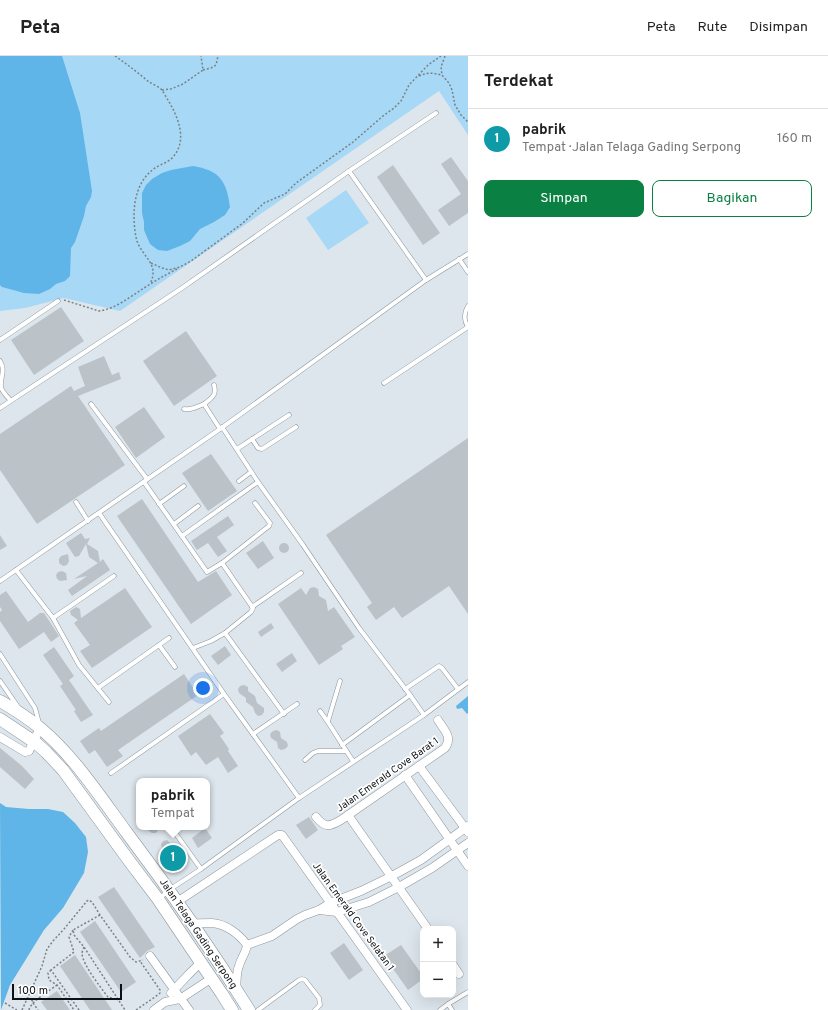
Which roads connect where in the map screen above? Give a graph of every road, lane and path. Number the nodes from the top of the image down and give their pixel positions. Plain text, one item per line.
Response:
1 (115, 56) edge
2 (201, 56) edge
3 (218, 56) edge
4 (441, 56) edge
5 (445, 56) edge
6 (202, 70) junction
7 (442, 75) junction
8 (417, 77) junction
9 (162, 90) junction
10 (436, 112) dead end
11 (468, 122) edge
12 (349, 171) junction
13 (468, 254) edge
14 (459, 259) junction
15 (151, 263) junction
16 (180, 267) junction
17 (468, 272) edge
18 (426, 280) junction
19 (150, 284) junction
20 (58, 301) joint
21 (468, 306) edge
22 (468, 327) edge
23 (0, 340) edge
24 (0, 361) edge
25 (384, 383) dead end
26 (214, 385) dead end
27 (10, 400) junction
28 (91, 404) dead end
29 (204, 404) junction
30 (0, 408) edge
31 (184, 409) dead end
32 (289, 415) dead end
33 (221, 428) junction
34 (296, 428) dead end
35 (252, 439) junction
36 (237, 449) junction
37 (251, 472) junction
38 (145, 480) junction
39 (239, 481) dead end
40 (258, 482) junction
41 (184, 486) dead end
42 (76, 502) dead end
43 (255, 503) dead end
44 (159, 504) junction
45 (198, 506) dead end
46 (99, 513) junction
47 (88, 520) junction
48 (174, 524) junction
49 (182, 536) junction
50 (222, 563) junction
51 (16, 570) junction
52 (301, 573) dead end
53 (114, 576) dead end
54 (0, 581) edge
55 (252, 607) junction
56 (54, 618) junction
57 (225, 633) junction
58 (169, 638) dead end
59 (159, 645) junction
60 (192, 648) junction
61 (0, 654) edge
62 (175, 667) dead end
63 (0, 681) edge
64 (340, 681) dead end
65 (468, 682) edge
66 (98, 688) junction
67 (406, 689) junction
68 (458, 689) junction
69 (224, 694) junction
70 (410, 695) junction
71 (0, 701) edge
72 (109, 702) dead end
73 (297, 704) dead end
74 (320, 711) dead end
75 (284, 714) junction
76 (424, 715) junction
77 (23, 716) junction
78 (0, 719) edge
79 (438, 720) dead end
80 (328, 721) junction
81 (40, 728) junction
82 (253, 734) junction
83 (0, 737) edge
84 (34, 742) junction
85 (342, 745) junction
86 (346, 751) junction
87 (305, 760) dead end
88 (353, 761) junction
89 (419, 766) junction
90 (111, 773) dead end
91 (406, 775) junction
92 (299, 798) junction
93 (348, 815) junction
94 (316, 817) dead end
95 (467, 829) edge
96 (173, 830) edge
97 (450, 839) junction
98 (468, 843) edge
99 (457, 850) junction
100 (141, 852) junction
101 (130, 862) junction
102 (468, 866) edge
103 (201, 870) junction
104 (392, 876) junction
105 (399, 887) junction
106 (169, 890) junction
107 (158, 899) junction
108 (178, 902) junction
109 (330, 903) junction
110 (319, 910) junction
111 (337, 912) junction
112 (100, 915) junction
113 (192, 924) junction
114 (426, 926) edge
115 (73, 930) junction
116 (247, 945) junction
117 (84, 948) junction
118 (150, 956) joint
119 (140, 961) junction
120 (201, 962) junction
121 (456, 969) edge
122 (50, 970) junction
123 (460, 974) dead end
124 (212, 978) junction
125 (57, 985) junction
126 (236, 989) junction
127 (174, 990) junction
128 (468, 992) edge
129 (70, 997) junction
130 (28, 998) junction
131 (180, 999) junction
132 (66, 1000) junction
133 (118, 1000) junction
134 (165, 1002) junction
135 (34, 1003) junction
136 (5, 1004) dead end
137 (448, 1004) junction
138 (17, 1010) edge
139 (22, 1010) edge
140 (29, 1010) edge
141 (38, 1010) edge
142 (74, 1010) edge
143 (79, 1010) edge
144 (125, 1010) edge
145 (136, 1010) edge
146 (154, 1010) edge
147 (189, 1010) edge
148 (232, 1010) edge
149 (249, 1010) edge
150 (258, 1010) edge
151 (315, 1010) edge
152 (407, 1010) edge
153 (440, 1010) edge
154 (452, 1010) edge

1 - 9 path
2 - 6 path
3 - 6 path
4 - 8 path
5 - 7 path
6 - 9 path
7 - 8 path
7 - 11 path
8 - 16 path
9 - 15 path
10 - 12 lane
12 - 18 lane
12 - 27 lane
13 - 14 lane
14 - 17 lane
14 - 18 lane
15 - 16 path
15 - 19 path
16 - 19 path
18 - 33 lane
19 - 20 path
20 - 23 lane
21 - 22 lane
22 - 25 lane
24 - 27 lane
26 - 29 lane
27 - 30 lane
28 - 38 lane
29 - 31 lane
29 - 33 lane
32 - 35 lane
33 - 36 lane
33 - 38 lane
34 - 35 lane
35 - 36 lane
36 - 37 lane
37 - 39 lane
37 - 40 lane
38 - 44 lane
38 - 46 lane
40 - 49 lane
40 - 67 lane
41 - 44 lane
42 - 47 lane
43 - 50 lane
44 - 48 lane
45 - 48 lane
46 - 47 lane
46 - 60 lane
47 - 51 lane
48 - 49 lane
49 - 50 lane
50 - 55 lane
51 - 54 lane
51 - 56 lane
52 - 55 lane
53 - 56 lane
55 - 57 lane
56 - 66 lane
57 - 60 lane
57 - 75 lane
58 - 59 lane
59 - 62 lane
59 - 66 lane
60 - 69 lane
61 - 81 lane
63 - 77 lane
64 - 80 lane
65 - 68 lane
66 - 72 lane
67 - 68 lane
67 - 70 lane
68 - 76 lane
69 - 82 lane
69 - 90 lane
70 - 76 lane
70 - 85 lane
71 - 77 main road, Jalan Telaga Gading Serpong
73 - 75 lane
74 - 80 lane
75 - 82 lane
76 - 88 lane
77 - 81 main road, Jalan Telaga Gading Serpong
78 - 84 main road, Jalan Telaga Gading Serpong
79 - 89 street, Jalan Emerald Cove Barat 1
80 - 85 lane
81 - 84 street
81 - 100 main road, Jalan Telaga Gading Serpong
82 - 92 lane
83 - 84 street
84 - 101 main road, Jalan Telaga Gading Serpong
85 - 86 lane
86 - 87 lane
86 - 88 lane
88 - 92 lane
89 - 91 street, Jalan Emerald Cove Barat 1
89 - 95 street
91 - 93 street, Jalan Emerald Cove Barat 1
91 - 97 street
92 - 103 lane
93 - 94 street, Jalan Emerald Cove Barat 1
93 - 104 street
95 - 97 street
96 - 103 lane
97 - 99 street
97 - 104 street
98 - 99 street
99 - 102 street
99 - 105 street
100 - 101 main road
100 - 106 main road, Jalan Telaga Gading Serpong
101 - 107 main road, Jalan Telaga Gading Serpong
103 - 106 lane
104 - 105 street
104 - 109 street
105 - 111 street
105 - 114 street
106 - 107 lane
106 - 108 main road, Jalan Telaga Gading Serpong
107 - 120 main road, Jalan Telaga Gading Serpong
108 - 109 street, Jalan Emerald Cove Selatan 1
108 - 113 main road, Jalan Telaga Gading Serpong
109 - 110 street
109 - 111 street, Jalan Emerald Cove Selatan 1
110 - 111 street
110 - 116 street
111 - 152 street, Jalan Emerald Cove Selatan 1
112 - 115 path
112 - 119 path
112 - 130 path
113 - 116 street
113 - 126 main road, Jalan Telaga Gading Serpong
115 - 117 path
115 - 122 path
116 - 126 street
117 - 133 path
117 - 133 path
118 - 119 path
118 - 127 street
119 - 145 path
120 - 124 main road, Jalan Telaga Gading Serpong
120 - 127 street
121 - 123 street
122 - 125 path
122 - 129 path
124 - 131 street
124 - 148 main road, Jalan Telaga Gading Serpong
125 - 132 path
125 - 135 path
126 - 149 main road, Jalan Telaga Gading Serpong
127 - 131 street
127 - 134 street
128 - 137 lane
129 - 132 path
129 - 143 path
130 - 135 path
130 - 139 path
131 - 134 street
131 - 147 street
132 - 142 path
133 - 144 path
134 - 146 street
135 - 140 path
135 - 141 path
136 - 138 path
137 - 153 lane
137 - 154 lane
150 - 151 lane

